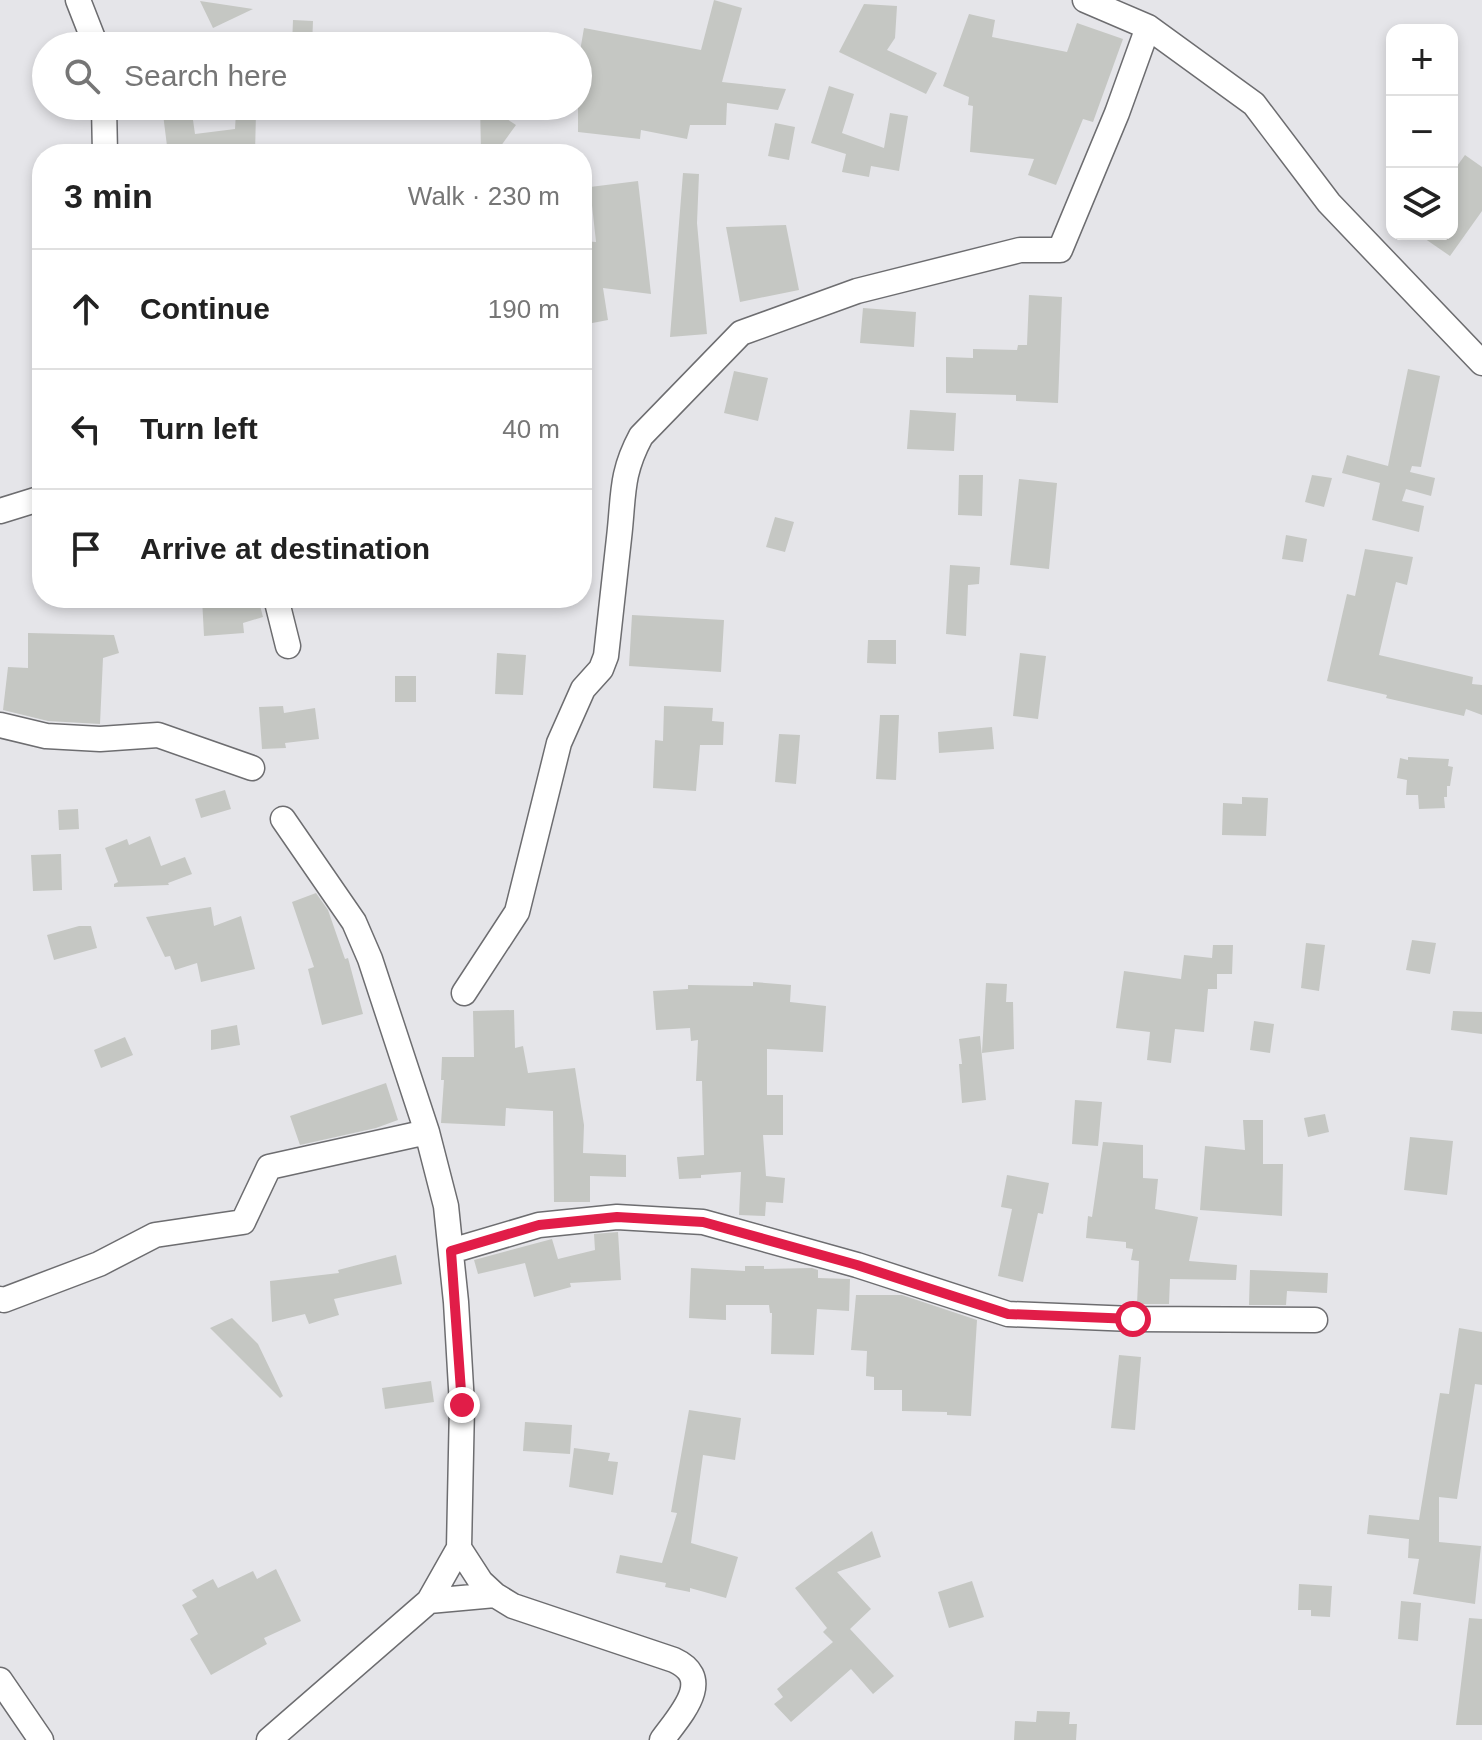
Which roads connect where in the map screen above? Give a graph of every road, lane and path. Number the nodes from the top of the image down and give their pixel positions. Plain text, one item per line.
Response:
1 (78, 0) edge
2 (1085, 0) edge
3 (1148, 27) junction
4 (91, 32) edge
5 (104, 120) edge
6 (105, 144) edge
7 (1482, 363) edge
8 (32, 501) edge
9 (0, 511) edge
10 (278, 608) edge
11 (288, 646) dead end
12 (0, 725) edge
13 (252, 768) dead end
14 (283, 819) dead end
15 (464, 993) dead end
16 (427, 1132) junction
17 (451, 1251) junction
18 (0, 1299) edge
19 (1315, 1320) dead end
20 (459, 1548) junction
21 (495, 1595) junction
22 (429, 1601) junction
23 (0, 1680) edge
24 (41, 1740) edge
25 (269, 1740) edge
26 (662, 1740) edge

1 - 4 street
2 - 3 street
3 - 7 street
3 - 15 street
5 - 6 street
8 - 9 street
10 - 11 street
12 - 13 street
14 - 16 street
16 - 17 street
16 - 18 street
17 - 19 street
17 - 20 street
20 - 21 street
20 - 22 street
21 - 22 street
21 - 26 street
22 - 25 street
23 - 24 street

